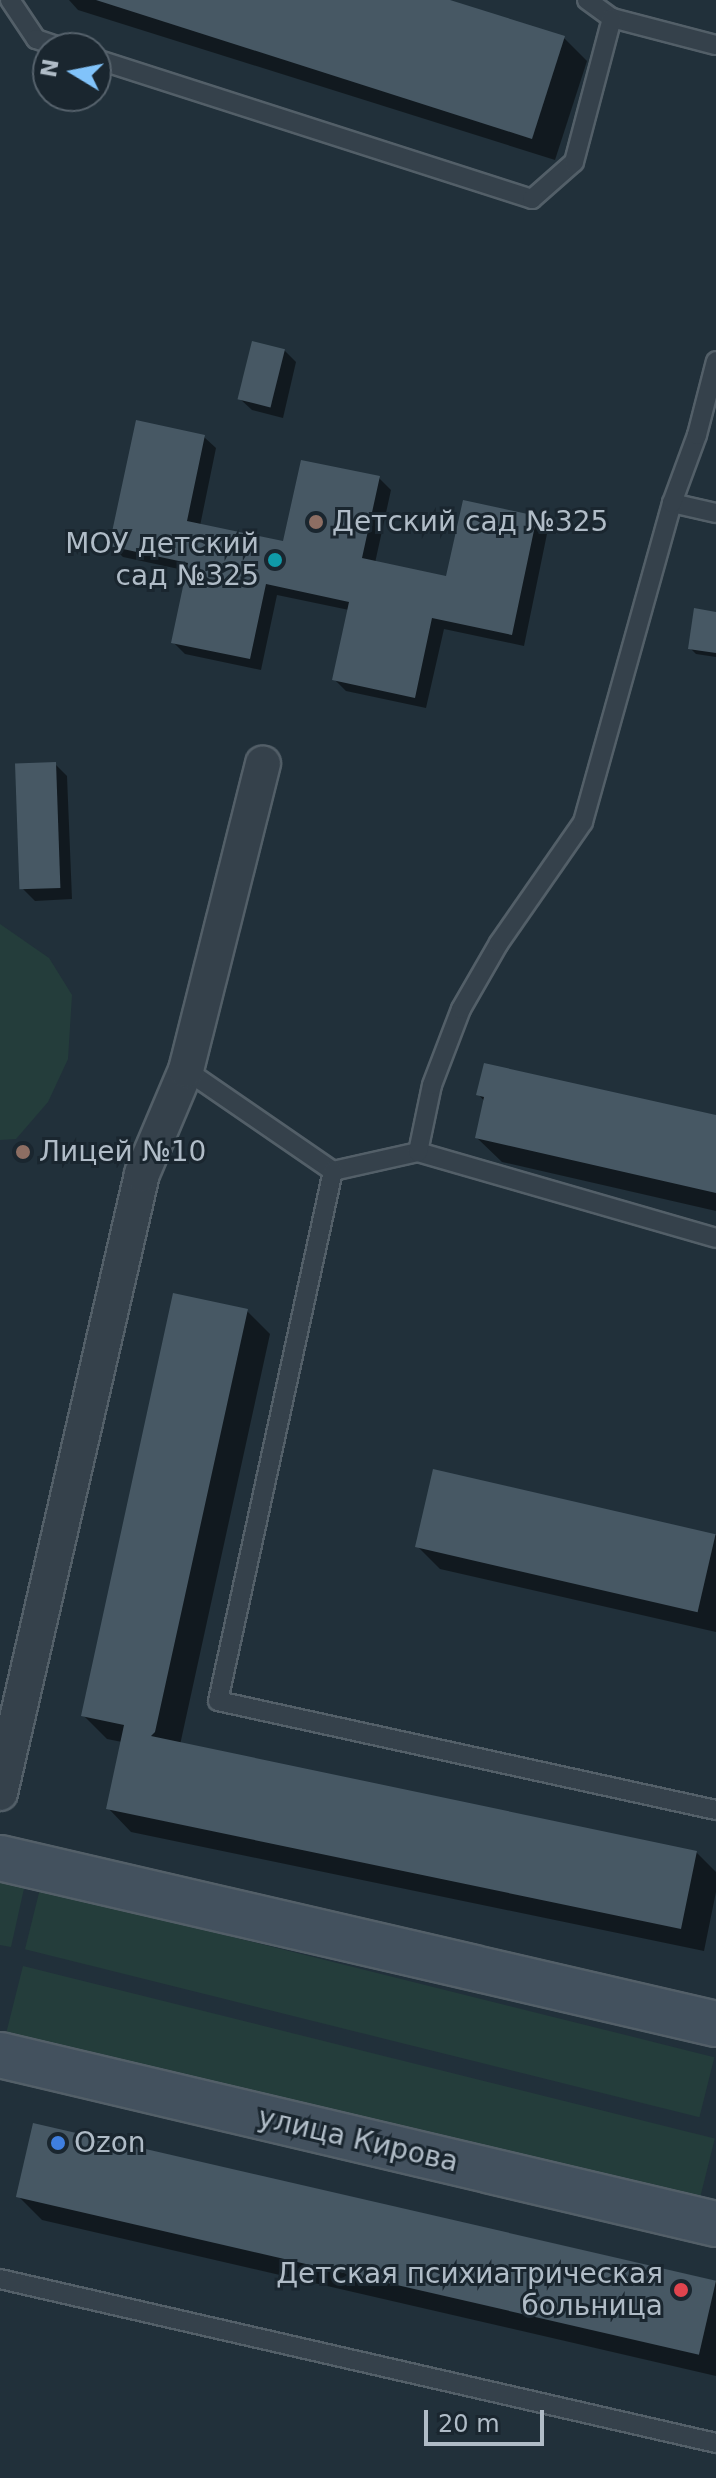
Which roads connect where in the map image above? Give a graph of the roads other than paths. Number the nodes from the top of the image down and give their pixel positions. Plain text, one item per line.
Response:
1 (10, 0) edge
2 (587, 0) edge
3 (612, 18) junction
4 (32, 33) edge
5 (716, 45) edge
6 (112, 64) edge
7 (716, 361) edge
8 (672, 503) junction
9 (716, 513) edge
10 (263, 764) dead end
11 (186, 1070) junction
12 (418, 1152) junction
13 (333, 1171) junction
14 (716, 1238) edge
15 (0, 1793) edge
16 (716, 1810) edge
17 (0, 1858) edge
18 (716, 2024) edge
19 (0, 2055) edge
20 (716, 2224) edge
21 (0, 2279) edge
22 (716, 2443) edge

1 - 4 lane
2 - 3 lane
3 - 5 lane
3 - 6 lane
7 - 8 lane
8 - 9 lane
8 - 12 lane
10 - 11 street
11 - 13 lane
11 - 15 street
12 - 13 lane
12 - 14 lane
13 - 16 lane
17 - 18 main road
19 - 20 main road, улица Кирова
21 - 22 lane

